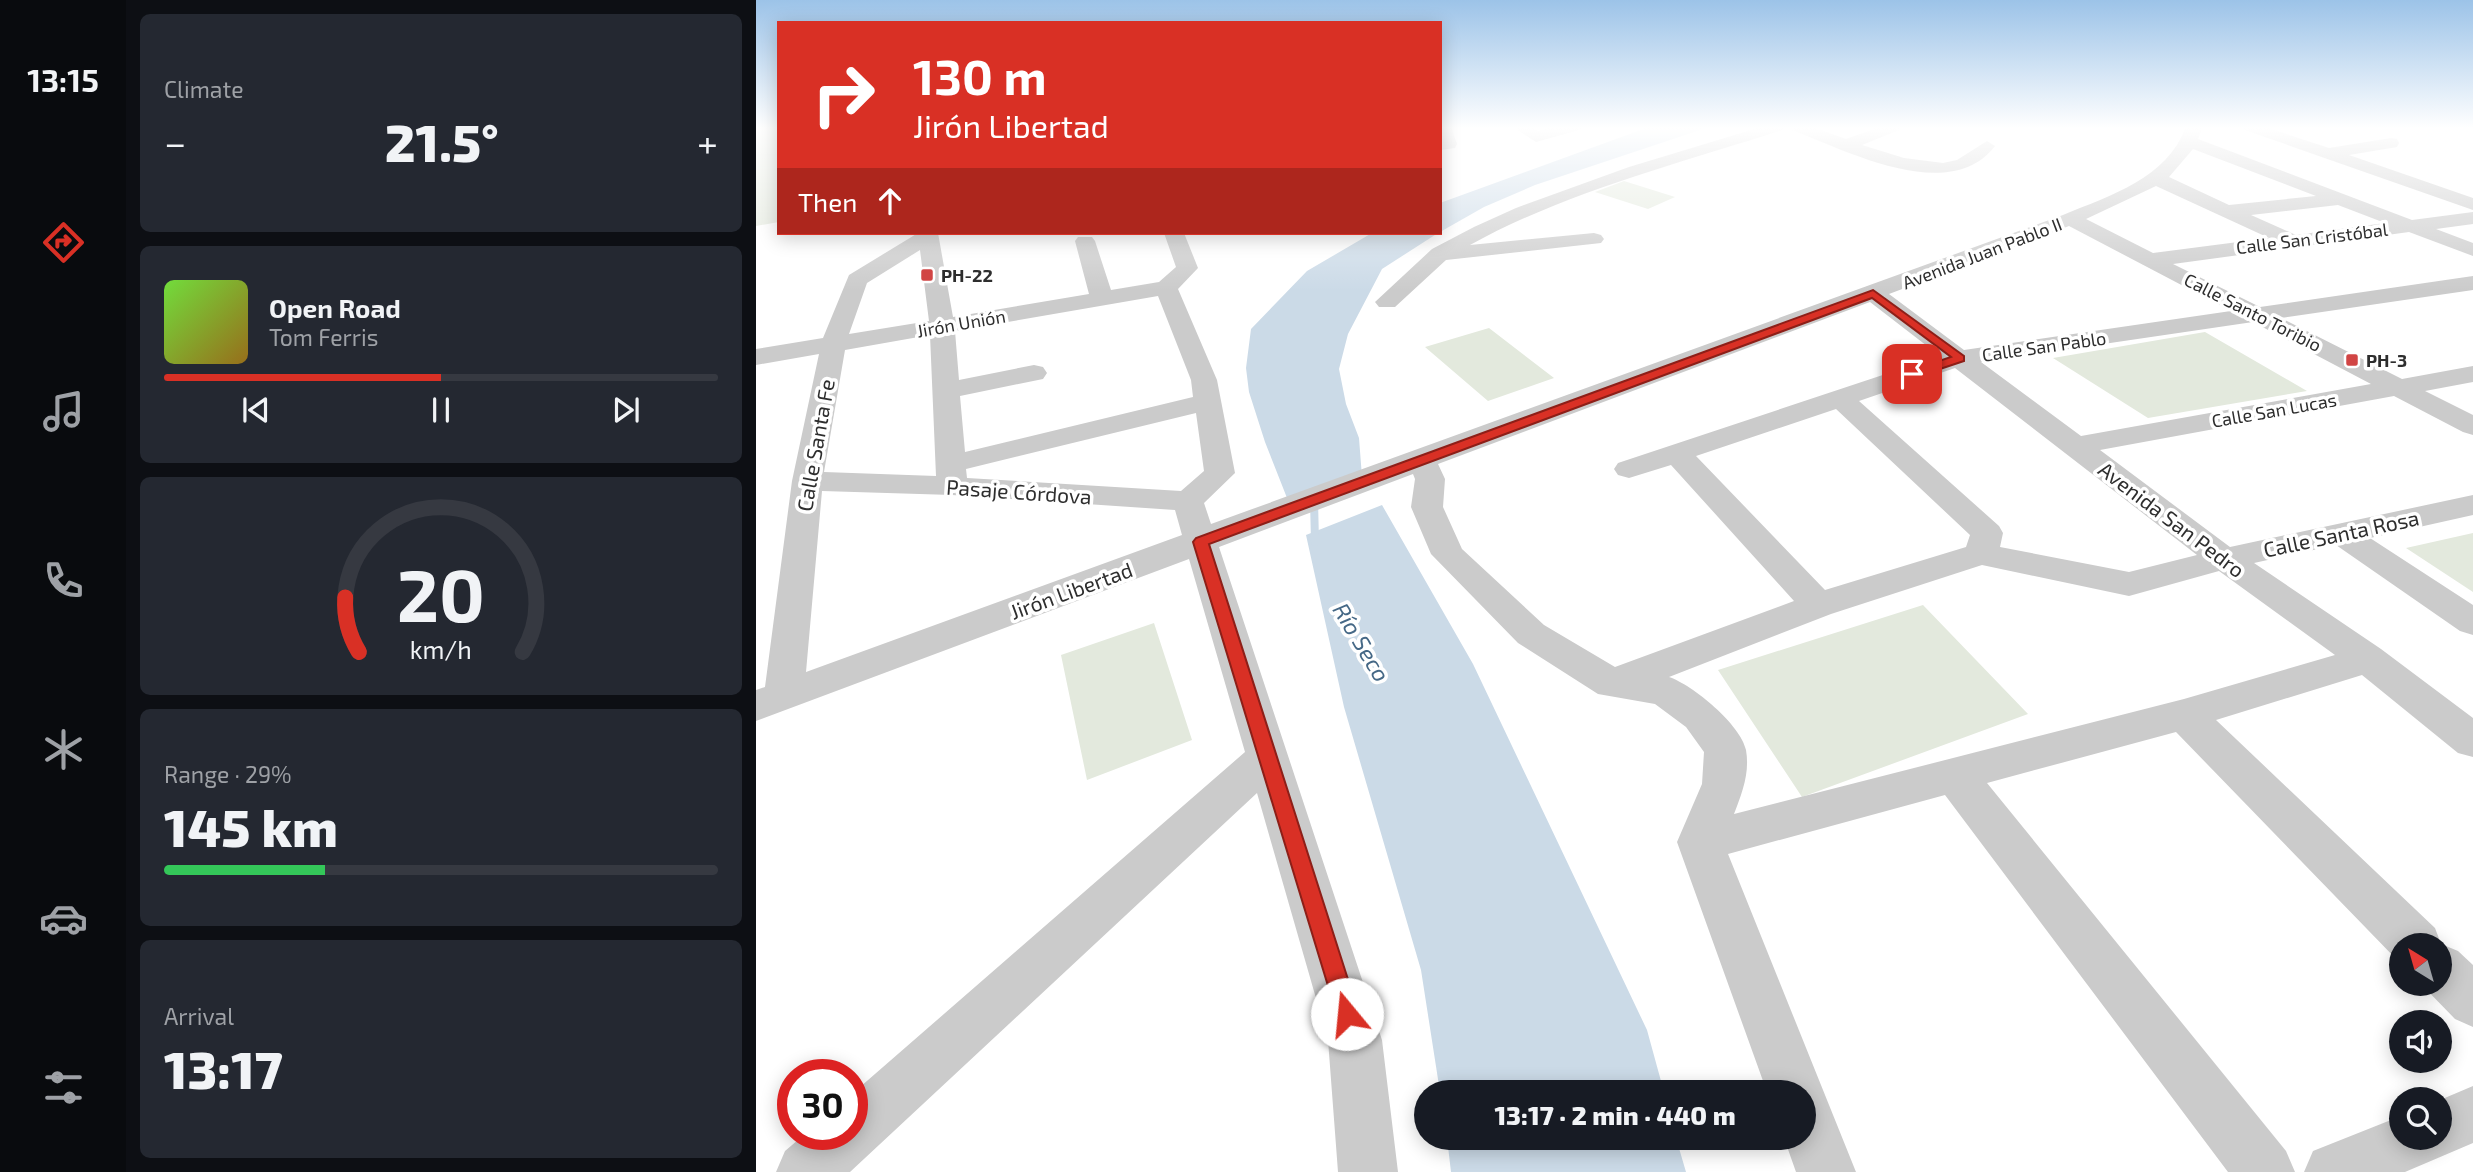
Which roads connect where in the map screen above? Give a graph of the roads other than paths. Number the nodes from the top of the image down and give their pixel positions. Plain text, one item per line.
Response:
1 (1605, 182) edge
2 (2153, 182) edge
3 (2161, 182) edge
4 (2301, 182) edge
5 (2410, 182) edge
6 (2341, 199) junction
7 (2473, 204) edge
8 (2228, 211) junction
9 (2473, 218) edge
10 (2070, 219) junction
11 (2410, 226) junction
12 (928, 235) edge
13 (1175, 235) edge
14 (1594, 239) dead end
15 (1084, 241) dead end
16 (2292, 241) junction
17 (2473, 250) edge
18 (1440, 254) junction
19 (2151, 260) junction
20 (2473, 283) edge
21 (1166, 288) junction
22 (1873, 293) junction
23 (1102, 299) junction
24 (1387, 302) dead end
25 (2258, 315) junction
26 (942, 326) junction
27 (833, 345) junction
28 (756, 357) edge
29 (1959, 358) junction
30 (1034, 373) dead end
31 (2473, 374) edge
32 (2397, 387) junction
33 (946, 391) junction
34 (1840, 398) junction
35 (1209, 402) junction
36 (2473, 426) edge
37 (2076, 446) junction
38 (1677, 453) junction
39 (1404, 467) junction
40 (1629, 469) dead end
41 (951, 475) junction
42 (807, 481) junction
43 (1188, 501) junction
44 (2473, 505) edge
45 (2340, 533) junction
46 (1201, 542) junction
47 (1982, 554) junction
48 (2224, 559) junction
49 (1818, 605) junction
50 (2473, 622) edge
51 (2368, 659) junction
52 (1612, 684) junction
53 (770, 701) edge
54 (2184, 714) junction
55 (2473, 741) edge
56 (1267, 758) junction
57 (1953, 773) junction
58 (1700, 842) junction
59 (2405, 933) edge
60 (2452, 980) edge
61 (2473, 1001) edge
62 (1790, 1080) edge
63 (2473, 1114) edge
64 (868, 1118) edge
65 (2452, 1123) edge
66 (1816, 1146) edge
67 (2389, 1149) edge
68 (831, 1150) edge
69 (806, 1172) edge
70 (1368, 1172) edge
71 (1826, 1172) edge
72 (2265, 1172) edge
73 (2334, 1172) edge

1 - 18 street
2 - 10 street, Avenida Juan Pablo II
3 - 8 street
4 - 6 street
5 - 7 street
6 - 8 street
6 - 11 street
8 - 16 street
9 - 11 street, Calle San Cristóbal
10 - 19 street, Calle Santo Toribio
10 - 22 street, Avenida Juan Pablo II
11 - 16 street, Calle San Cristóbal
11 - 17 street
12 - 26 street
12 - 27 street, Calle Santa Fe
13 - 21 street
14 - 18 street
15 - 23 street
16 - 19 street, Calle San Cristóbal
18 - 24 street
19 - 25 street, Calle Santo Toribio
20 - 25 street, Calle San Pablo
21 - 23 street, Jirón Unión
21 - 35 street
22 - 29 street, Avenida San Pedro
22 - 39 street, Avenida Juan Pablo II
23 - 26 street, Jirón Unión
25 - 29 street, Calle San Pablo
25 - 32 street, Calle Santo Toribio
26 - 27 street, Jirón Unión
26 - 33 street
27 - 28 street, Jirón Unión
27 - 42 street, Calle Santa Fe
29 - 34 street, Calle San Pablo
29 - 37 street, Avenida San Pedro
30 - 33 street
31 - 32 street, Calle San Lucas
32 - 36 street, Calle Santo Toribio
32 - 37 street, Calle San Lucas
33 - 41 street
34 - 38 street, Calle San Pablo
34 - 47 street
35 - 41 street
35 - 43 street
37 - 48 street, Avenida San Pedro
38 - 40 street, Calle San Pablo
38 - 49 street
39 - 46 street, Jirón Libertad
39 - 52 street
41 - 42 street, Pasaje Córdova
41 - 43 street, Pasaje Córdova
42 - 53 street, Calle Santa Fe
43 - 46 street
44 - 45 street, Calle Santa Rosa
45 - 48 street, Calle Santa Rosa
45 - 50 street
46 - 53 street, Jirón Libertad
46 - 56 street
47 - 48 street, Calle Santa Rosa
47 - 49 street
48 - 51 street, Avenida San Pedro
49 - 52 street
51 - 54 street
51 - 55 street, Avenida San Pedro
52 - 58 street
54 - 57 street
54 - 59 street
56 - 64 street
56 - 70 street
57 - 58 street
57 - 72 street
58 - 62 street
60 - 61 street
63 - 65 street
66 - 71 street
67 - 73 street
68 - 69 street

